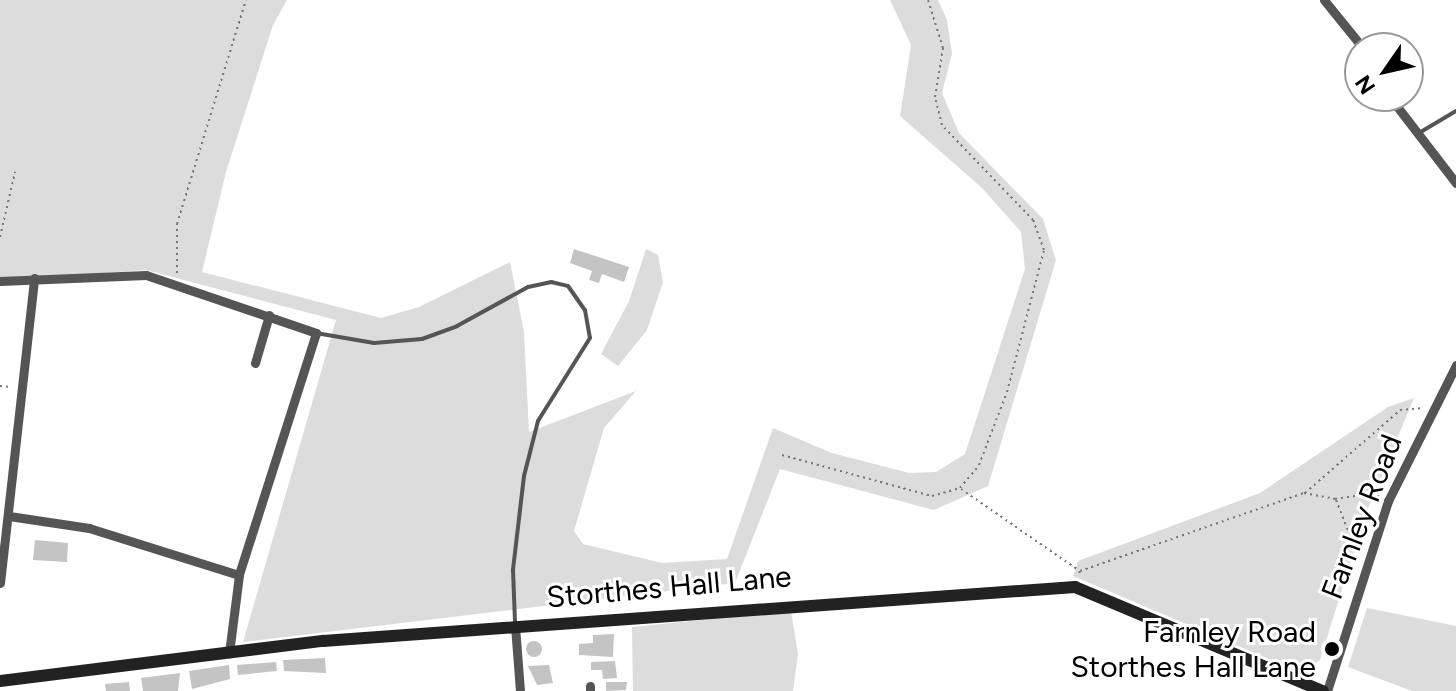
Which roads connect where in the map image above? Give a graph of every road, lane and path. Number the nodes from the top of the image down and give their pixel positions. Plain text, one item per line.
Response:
1 (246, 0) edge
2 (928, 0) edge
3 (1324, 0) edge
4 (1350, 32) edge
5 (1456, 111) edge
6 (1401, 112) edge
7 (1417, 134) junction
8 (15, 172) dead end
9 (1456, 183) edge
10 (0, 237) edge
11 (34, 278) junction
12 (0, 281) edge
13 (177, 286) junction
14 (269, 315) junction
15 (316, 333) junction
16 (255, 363) dead end
17 (1456, 365) edge
18 (1430, 410) junction
19 (782, 455) dead end
20 (960, 488) junction
21 (1304, 493) junction
22 (1335, 499) junction
23 (1388, 501) junction
24 (9, 516) junction
25 (1369, 553) junction
26 (1080, 571) junction
27 (239, 575) junction
28 (0, 583) edge
29 (1075, 587) junction
30 (515, 626) junction
31 (229, 653) junction
32 (0, 681) edge
33 (520, 691) edge
34 (1325, 691) edge

1 - 13 path
2 - 20 path
3 - 4 street
5 - 7 lane
6 - 7 street
7 - 9 street
8 - 10 path
11 - 12 street
11 - 13 street
11 - 24 street
13 - 14 street
14 - 15 street
14 - 16 street
15 - 27 street
15 - 30 lane
17 - 18 street, Farnley Road
18 - 21 path
18 - 23 street, Farnley Road
19 - 20 path
20 - 26 path
21 - 22 path
21 - 26 path
22 - 23 path
22 - 25 path
23 - 25 street, Farnley Road
24 - 27 street
24 - 28 street
25 - 34 street, Farnley Road
26 - 29 path
27 - 31 street
29 - 30 street, Storthes Hall Lane
29 - 34 street, Storthes Hall Lane
30 - 31 street, Storthes Hall Lane
30 - 33 street
31 - 32 street, Storthes Hall Lane

